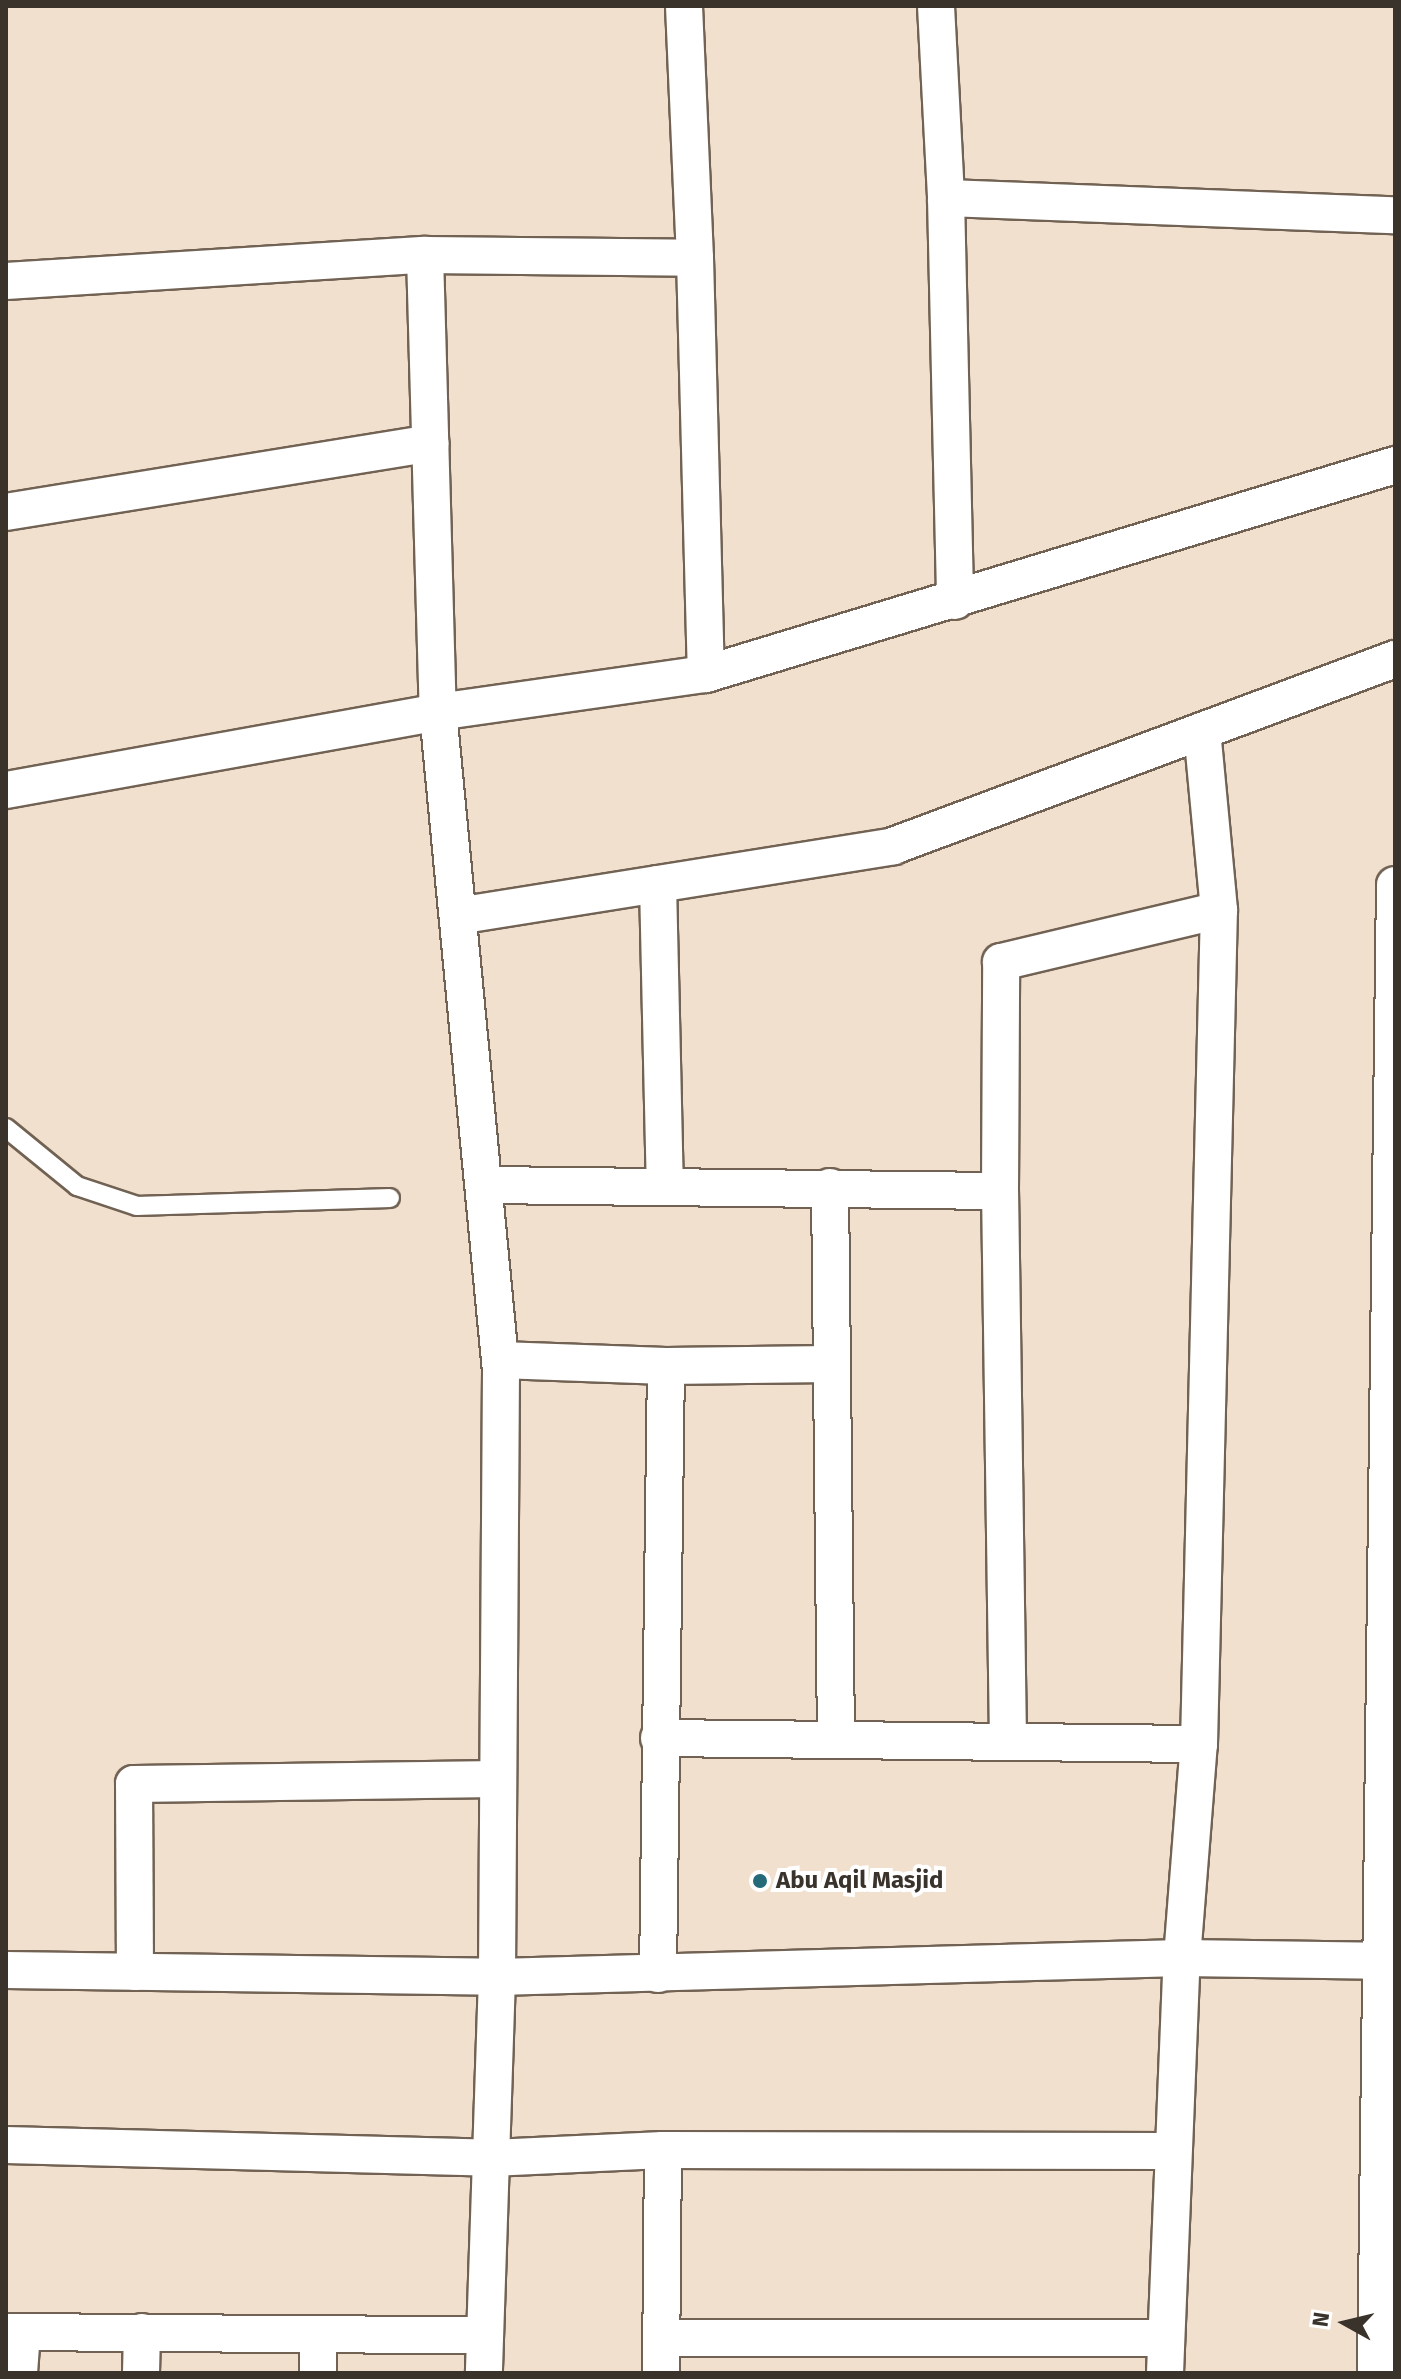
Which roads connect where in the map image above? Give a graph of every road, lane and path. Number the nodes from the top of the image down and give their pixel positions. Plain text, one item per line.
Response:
1 (684, 6) edge
2 (936, 6) edge
3 (946, 198) junction
4 (1395, 215) edge
5 (425, 255) junction
6 (695, 258) junction
7 (6, 281) edge
8 (430, 443) junction
9 (1395, 465) edge
10 (6, 512) edge
11 (955, 601) junction
12 (1395, 659) edge
13 (706, 674) junction
14 (438, 712) junction
15 (1202, 731) junction
16 (6, 790) edge
17 (658, 884) junction
18 (1395, 885) edge
19 (1219, 910) junction
20 (458, 916) junction
21 (1393, 1038) edge
22 (6, 1128) edge
23 (485, 1185) junction
24 (665, 1186) junction
25 (830, 1187) junction
26 (1000, 1191) junction
27 (1392, 1196) edge
28 (390, 1198) dead end
29 (500, 1360) junction
30 (830, 1364) junction
31 (666, 1366) junction
32 (1391, 1367) edge
33 (1390, 1533) edge
34 (1389, 1709) edge
35 (659, 1738) junction
36 (836, 1739) junction
37 (1008, 1741) junction
38 (1199, 1744) junction
39 (498, 1779) junction
40 (1182, 1958) junction
41 (1387, 1962) edge
42 (6, 1970) edge
43 (135, 1972) junction
44 (658, 1974) junction
45 (497, 1977) junction
46 (6, 2145) edge
47 (663, 2150) junction
48 (1173, 2151) junction
49 (491, 2158) junction
50 (14, 2332) edge
51 (142, 2332) junction
52 (319, 2334) junction
53 (485, 2335) junction
54 (1165, 2338) junction
55 (661, 2355) edge
56 (19, 2373) edge
57 (141, 2373) edge
58 (318, 2373) edge
59 (484, 2373) edge
60 (1165, 2373) edge
61 (1376, 2373) edge

1 - 6 street
2 - 3 street
3 - 4 street
3 - 11 street
5 - 6 street
5 - 7 street
5 - 8 street
6 - 13 street
8 - 10 street
8 - 14 street
9 - 11 street
11 - 13 street
12 - 15 street
13 - 14 street
14 - 16 street
14 - 20 street
15 - 17 street
15 - 19 street
17 - 20 street
17 - 24 street
18 - 21 street
19 - 26 street
19 - 38 street
20 - 23 street
21 - 27 street
22 - 28 lane
23 - 24 street
23 - 29 street
24 - 25 street
25 - 26 street
25 - 30 street
26 - 37 street
27 - 32 street
29 - 31 street
29 - 39 street
30 - 31 street
30 - 36 street
31 - 35 street
32 - 33 street
33 - 34 street
34 - 41 street
35 - 36 street
35 - 44 street
36 - 37 street
37 - 38 street
38 - 40 street
39 - 43 street
39 - 45 street
40 - 41 street
40 - 44 street
40 - 48 street
41 - 61 street
42 - 43 street
43 - 45 street
44 - 45 street
45 - 49 street
46 - 49 street
47 - 48 street
47 - 49 street
47 - 55 street
48 - 54 street
49 - 53 street
50 - 51 street
50 - 56 street
51 - 52 street
51 - 57 street
52 - 53 street
52 - 58 street
53 - 59 street
54 - 55 street
54 - 60 street

